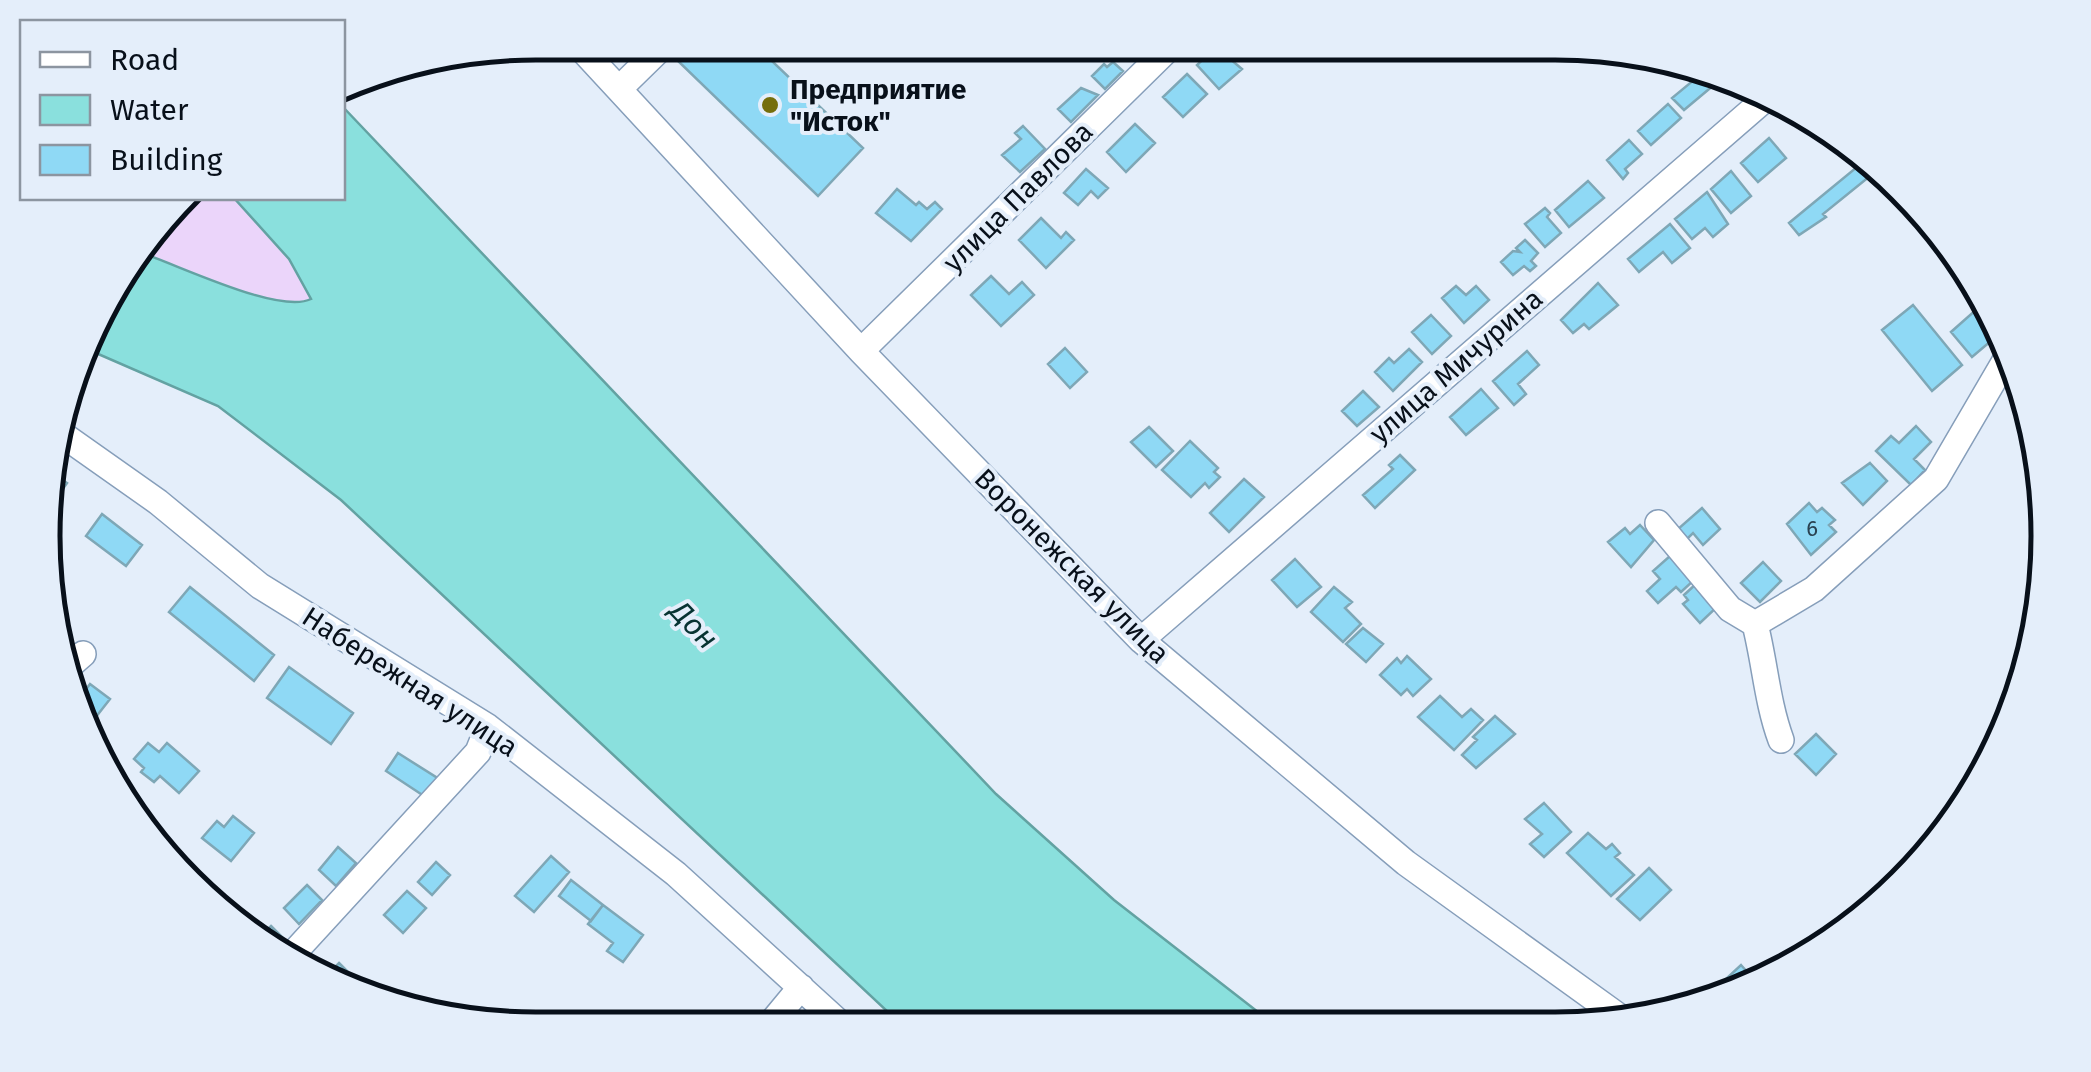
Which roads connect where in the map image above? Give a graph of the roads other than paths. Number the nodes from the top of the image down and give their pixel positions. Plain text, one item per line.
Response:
1 (594, 60) edge
2 (649, 60) edge
3 (1157, 60) edge
4 (621, 87) junction
5 (1758, 105) edge
6 (862, 351) junction
7 (2001, 369) edge
8 (70, 440) edge
9 (1658, 524) dead end
10 (1755, 624) junction
11 (1140, 640) junction
12 (488, 727) junction
13 (1781, 740) dead end
14 (299, 948) edge
15 (800, 987) junction
16 (1608, 1009) edge
17 (780, 1012) edge
18 (827, 1012) edge

1 - 4 street, Воронежская улица
2 - 4 street
3 - 6 street, улица Павлова
4 - 6 street, Воронежская улица
5 - 11 street, улица Мичурина
6 - 11 street, Воронежская улица
7 - 10 street
8 - 12 street, Набережная улица
9 - 10 street
10 - 13 street
11 - 16 street, Воронежская улица
12 - 14 street
12 - 15 street, Набережная улица
15 - 17 street
15 - 18 street, Набережная улица

